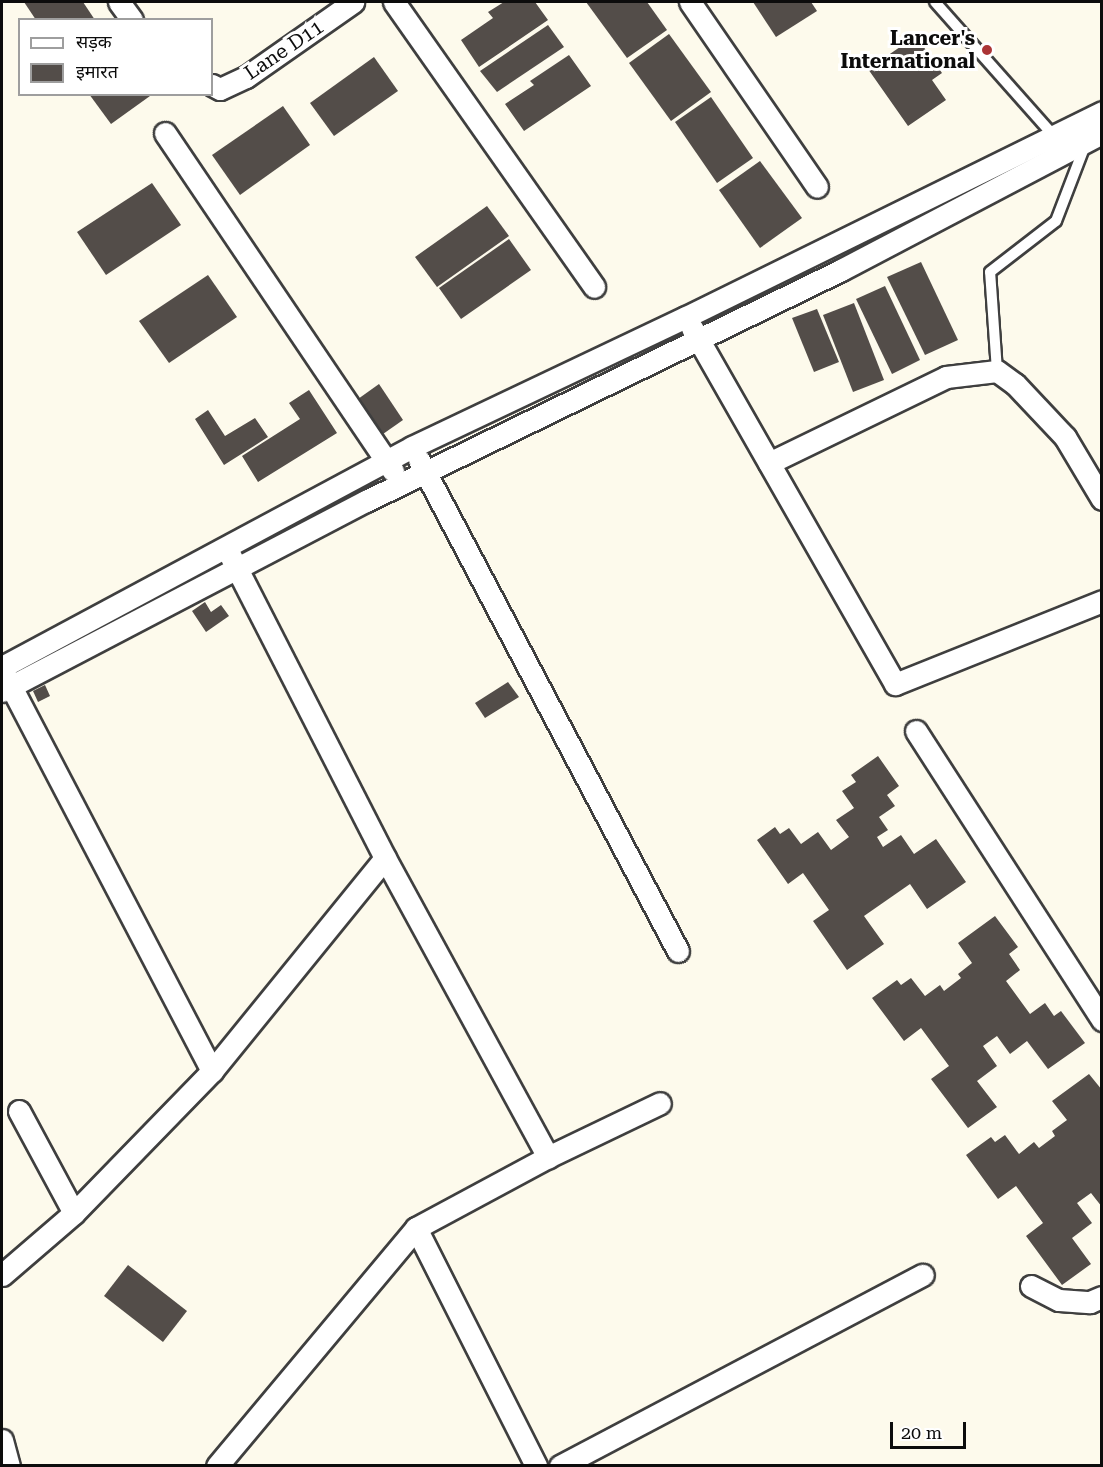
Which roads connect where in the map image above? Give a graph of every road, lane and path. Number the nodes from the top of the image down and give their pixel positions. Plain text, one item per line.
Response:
1 (119, 2) edge
2 (353, 2) edge
3 (394, 2) edge
4 (690, 2) edge
5 (935, 2) edge
6 (131, 18) edge
7 (213, 86) edge
8 (1101, 112) edge
9 (165, 133) dead end
10 (1054, 136) junction
11 (1094, 137) edge
12 (816, 187) dead end
13 (594, 287) dead end
14 (686, 317) junction
15 (699, 339) junction
16 (997, 371) junction
17 (412, 447) junction
18 (386, 460) junction
19 (770, 463) junction
20 (425, 472) junction
21 (401, 484) junction
22 (1101, 499) edge
23 (226, 546) junction
24 (237, 568) junction
25 (1101, 601) edge
26 (4, 678) edge
27 (916, 731) dead end
28 (385, 858) junction
29 (678, 951) dead end
30 (1101, 1020) edge
31 (212, 1071) junction
32 (660, 1103) dead end
33 (19, 1111) dead end
34 (548, 1157) junction
35 (74, 1213) junction
36 (416, 1228) junction
37 (2, 1275) edge
38 (923, 1275) dead end
39 (1030, 1286) dead end
40 (1101, 1297) edge
41 (2, 1440) edge
42 (9, 1466) edge
43 (217, 1466) edge
44 (536, 1466) edge
45 (560, 1466) edge

1 - 6 street
2 - 7 street, Lane D11
3 - 13 street
4 - 12 street
5 - 10 lane
8 - 10 street
9 - 18 street
10 - 14 street
11 - 15 street
11 - 16 lane
14 - 15 street
14 - 17 street
15 - 19 street
15 - 20 street
16 - 19 street
16 - 22 street
17 - 18 street
17 - 20 street
18 - 21 street
18 - 23 street
19 - 25 street
20 - 21 street
20 - 29 street
21 - 24 street
23 - 24 street
23 - 26 street
24 - 26 street
24 - 28 street
26 - 31 street
27 - 30 street
28 - 31 street
28 - 34 street
31 - 35 street
32 - 34 street
33 - 35 street
34 - 36 street
35 - 37 street
36 - 43 street
36 - 44 street
38 - 45 street
39 - 40 street
41 - 42 street

